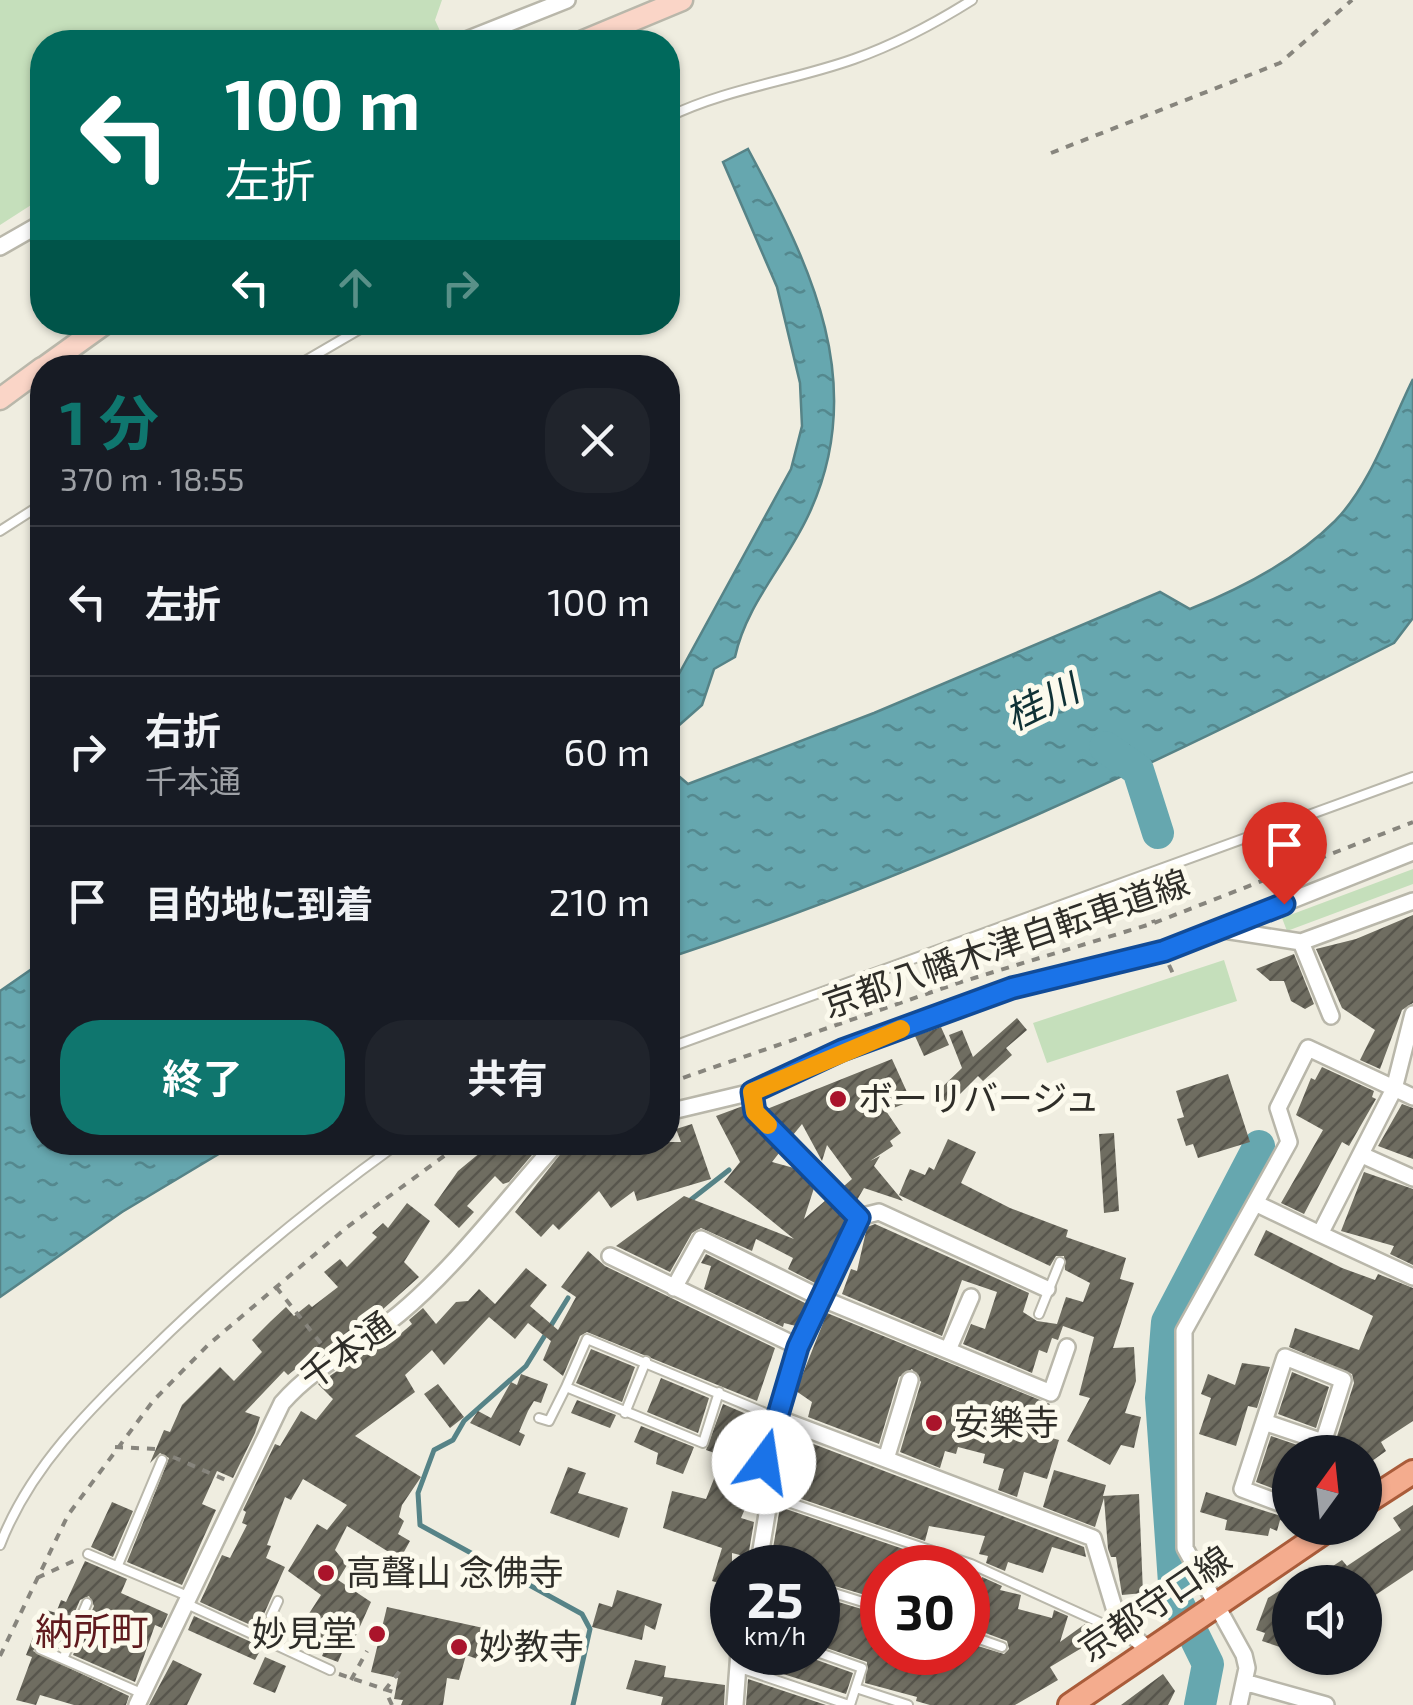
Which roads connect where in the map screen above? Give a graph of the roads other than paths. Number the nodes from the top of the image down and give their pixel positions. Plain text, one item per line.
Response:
1 (567, 0) edge
2 (682, 0) edge
3 (972, 0) edge
4 (491, 30) edge
5 (609, 30) edge
6 (680, 112) edge
7 (30, 230) edge
8 (0, 247) edge
9 (89, 335) edge
10 (350, 335) edge
11 (61, 355) edge
12 (315, 355) edge
13 (30, 377) edge
14 (0, 399) edge
15 (30, 512) edge
16 (0, 531) edge
17 (1413, 777) edge
18 (1413, 852) edge
19 (1413, 901) edge
20 (1220, 930) junction
21 (1302, 942) junction
22 (1413, 1014) edge
23 (1331, 1016) dead end
24 (680, 1044) edge
25 (1394, 1089) junction
26 (752, 1092) junction
27 (1413, 1097) edge
28 (680, 1109) edge
29 (383, 1155) edge
30 (546, 1155) edge
31 (1362, 1155) junction
32 (1413, 1178) edge
33 (1255, 1203) junction
34 (859, 1218) junction
35 (1320, 1234) junction
36 (610, 1256) dead end
37 (1060, 1262) dead end
38 (1413, 1277) edge
39 (674, 1288) junction
40 (1047, 1290) junction
41 (971, 1297) dead end
42 (822, 1299) junction
43 (1039, 1314) dead end
44 (798, 1347) junction
45 (1067, 1347) dead end
46 (948, 1350) junction
47 (646, 1362) junction
48 (910, 1380) dead end
49 (566, 1387) junction
50 (719, 1392) junction
51 (625, 1412) junction
52 (775, 1417) junction
53 (539, 1418) dead end
54 (1264, 1422) junction
55 (1294, 1435) edge
56 (1325, 1435) edge
57 (886, 1459) junction
58 (162, 1460) dead end
59 (1413, 1472) edge
60 (1382, 1491) edge
61 (770, 1496) junction
62 (1272, 1500) edge
63 (0, 1545) edge
64 (762, 1545) edge
65 (915, 1545) edge
66 (1302, 1545) edge
67 (88, 1554) road end
68 (118, 1565) junction
69 (990, 1573) edge
70 (188, 1601) junction
71 (278, 1602) dead end
72 (87, 1603) dead end
73 (1210, 1609) junction
74 (271, 1616) dead end
75 (1119, 1624) junction
76 (265, 1626) dead end
77 (260, 1638) junction
78 (990, 1643) edge
79 (1158, 1646) junction
80 (1002, 1647) dead end
81 (40, 1648) dead end
82 (63, 1658) junction
83 (840, 1660) edge
84 (334, 1672) road end
85 (737, 1675) edge
86 (775, 1675) edge
87 (1244, 1682) junction
88 (856, 1688) junction
89 (140, 1699) edge
90 (1073, 1704) edge
91 (735, 1705) edge
92 (849, 1705) edge
93 (908, 1705) edge
94 (1239, 1705) edge
95 (1326, 1705) edge

1 - 4 street
2 - 5 main road
3 - 6 lane
7 - 8 street
9 - 11 main road
10 - 12 lane
13 - 14 main road
15 - 16 lane
17 - 24 lane
18 - 20 street
19 - 21 street
20 - 21 street
20 - 26 street
21 - 23 street
22 - 25 street
25 - 27 street
25 - 31 street
25 - 33 street
26 - 28 street
26 - 34 street
29 - 63 lane
30 - 70 street, 千本通
31 - 32 street
31 - 35 street
33 - 35 street
33 - 73 street
34 - 40 street
34 - 42 street
35 - 38 street
36 - 39 street
37 - 40 lane
39 - 42 street
39 - 44 street
40 - 43 lane
41 - 46 street
42 - 44 street
42 - 46 street
44 - 52 street
45 - 46 street
47 - 49 lane
47 - 50 lane
47 - 51 lane
48 - 57 street
49 - 51 lane
49 - 53 lane
50 - 51 lane
50 - 52 lane
52 - 57 street
52 - 61 street
54 - 55 street
54 - 56 street
54 - 62 street
57 - 75 street
58 - 68 lane
59 - 60 main road
61 - 64 street
61 - 65 lane
66 - 73 main road, 京都守口線
67 - 68 lane
68 - 70 lane
69 - 75 lane
70 - 77 lane
70 - 89 street, 千本通
71 - 74 lane
72 - 82 lane
73 - 79 main road, 京都守口線
73 - 87 street
75 - 79 street
76 - 77 lane
77 - 84 lane
78 - 80 lane
79 - 90 main road, 京都守口線
81 - 82 lane
82 - 89 lane
83 - 88 lane
85 - 91 street
86 - 92 lane
87 - 94 street
87 - 95 street
88 - 92 lane
88 - 93 lane

